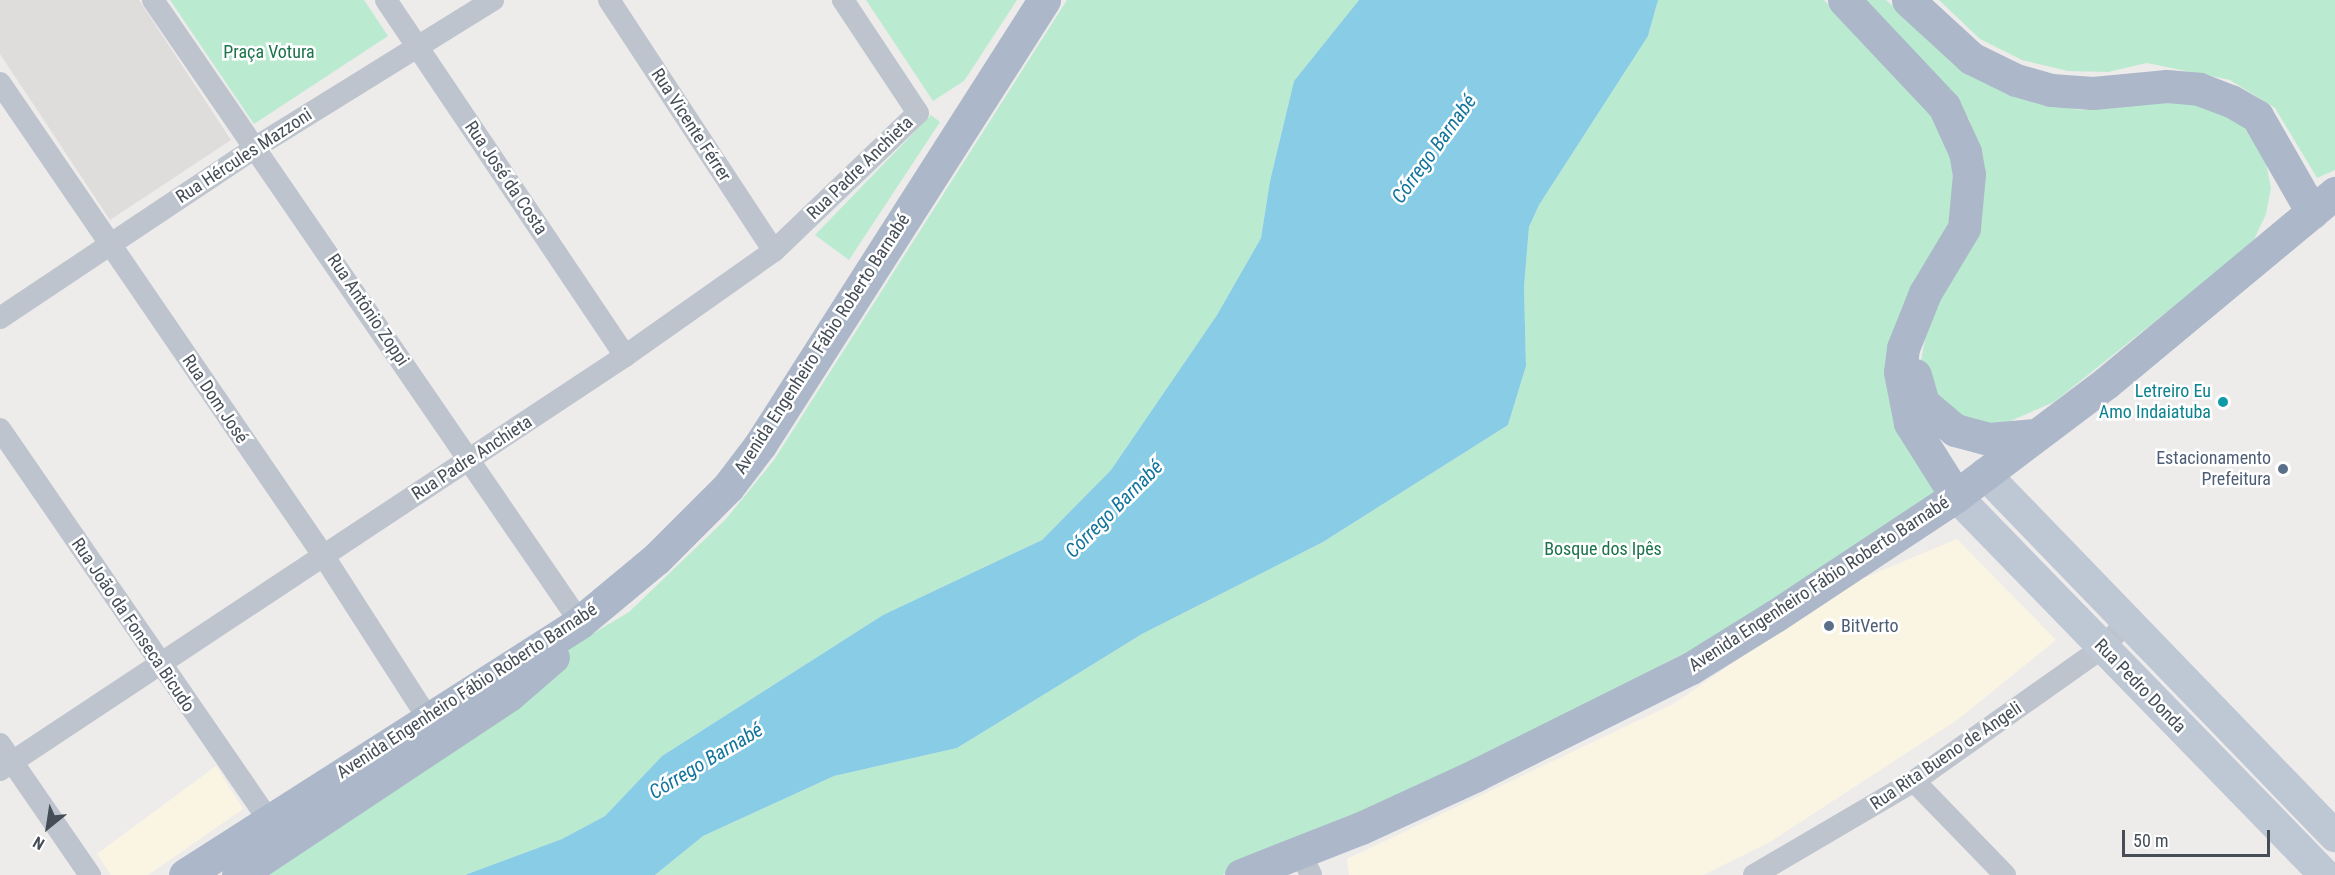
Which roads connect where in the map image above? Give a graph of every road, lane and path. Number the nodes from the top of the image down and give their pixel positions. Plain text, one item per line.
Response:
1 (153, 0) edge
2 (386, 0) edge
3 (493, 0) edge
4 (609, 0) edge
5 (843, 0) edge
6 (1044, 0) edge
7 (1844, 0) edge
8 (1908, 0) edge
9 (418, 44) junction
10 (0, 83) edge
11 (256, 147) junction
12 (2324, 203) edge
13 (109, 244) junction
14 (774, 250) junction
15 (0, 318) edge
16 (1914, 322) junction
17 (625, 356) junction
18 (0, 429) edge
19 (2036, 435) junction
20 (470, 460) junction
21 (1985, 474) junction
22 (1956, 496) junction
23 (323, 555) junction
24 (580, 622) junction
25 (2127, 622) junction
26 (2103, 647) junction
27 (158, 663) junction
28 (427, 717) junction
29 (4, 758) edge
30 (1914, 781) junction
31 (269, 820) junction
32 (2335, 836) edge
33 (1305, 863) edge
34 (90, 875) edge
35 (185, 875) edge
36 (238, 875) edge
37 (1241, 875) edge
38 (1754, 875) edge
39 (2006, 875) edge
40 (2325, 875) edge

1 - 11 street, Rua Antônio Zoppi
2 - 9 street, Rua José da Costa
3 - 9 street, Rua Hércules Mazzoni
4 - 14 street, Rua Vicente Férrer
5 - 14 street, Rua Padre Anchieta
6 - 24 main road, Avenida Engenheiro Fábio Roberto Barnabé
7 - 16 main road
8 - 12 main road
9 - 11 street, Rua Hércules Mazzoni
9 - 17 street, Rua José da Costa
10 - 13 street, Rua Dom José
11 - 13 street, Rua Hércules Mazzoni
11 - 20 street, Rua Antônio Zoppi
12 - 19 main road, Avenida Engenheiro Fábio Roberto Barnabé
13 - 15 street, Rua Hércules Mazzoni
13 - 23 street, Rua Dom José
14 - 17 street, Rua Padre Anchieta
16 - 19 main road
16 - 22 main road
17 - 20 street, Rua Padre Anchieta
18 - 27 street, Rua João da Fonseca Bicudo
19 - 21 main road, Avenida Engenheiro Fábio Roberto Barnabé
20 - 23 street, Rua Padre Anchieta
20 - 24 street, Rua Antônio Zoppi
21 - 22 main road, Avenida Engenheiro Fábio Roberto Barnabé
21 - 25 street, Rua Pedro Donda
22 - 26 street, Rua Pedro Donda
22 - 33 main road, Avenida Engenheiro Fábio Roberto Barnabé
23 - 27 street, Rua Padre Anchieta
23 - 28 street, Rua Dom José
24 - 28 main road, Avenida Engenheiro Fábio Roberto Barnabé
24 - 36 main road
25 - 26 street, Rua Rita Bueno de Angeli
25 - 32 street, Rua Pedro Donda
26 - 30 street, Rua Rita Bueno de Angeli
26 - 40 street, Rua Pedro Donda
27 - 29 street, Rua Padre Anchieta
27 - 31 street, Rua João da Fonseca Bicudo
28 - 31 main road, Avenida Engenheiro Fábio Roberto Barnabé
29 - 34 street
30 - 38 street, Rua Rita Bueno de Angeli
30 - 39 street
31 - 35 main road, Avenida Engenheiro Fábio Roberto Barnabé
31 - 36 main road
33 - 37 main road, Avenida Engenheiro Fábio Roberto Barnabé

